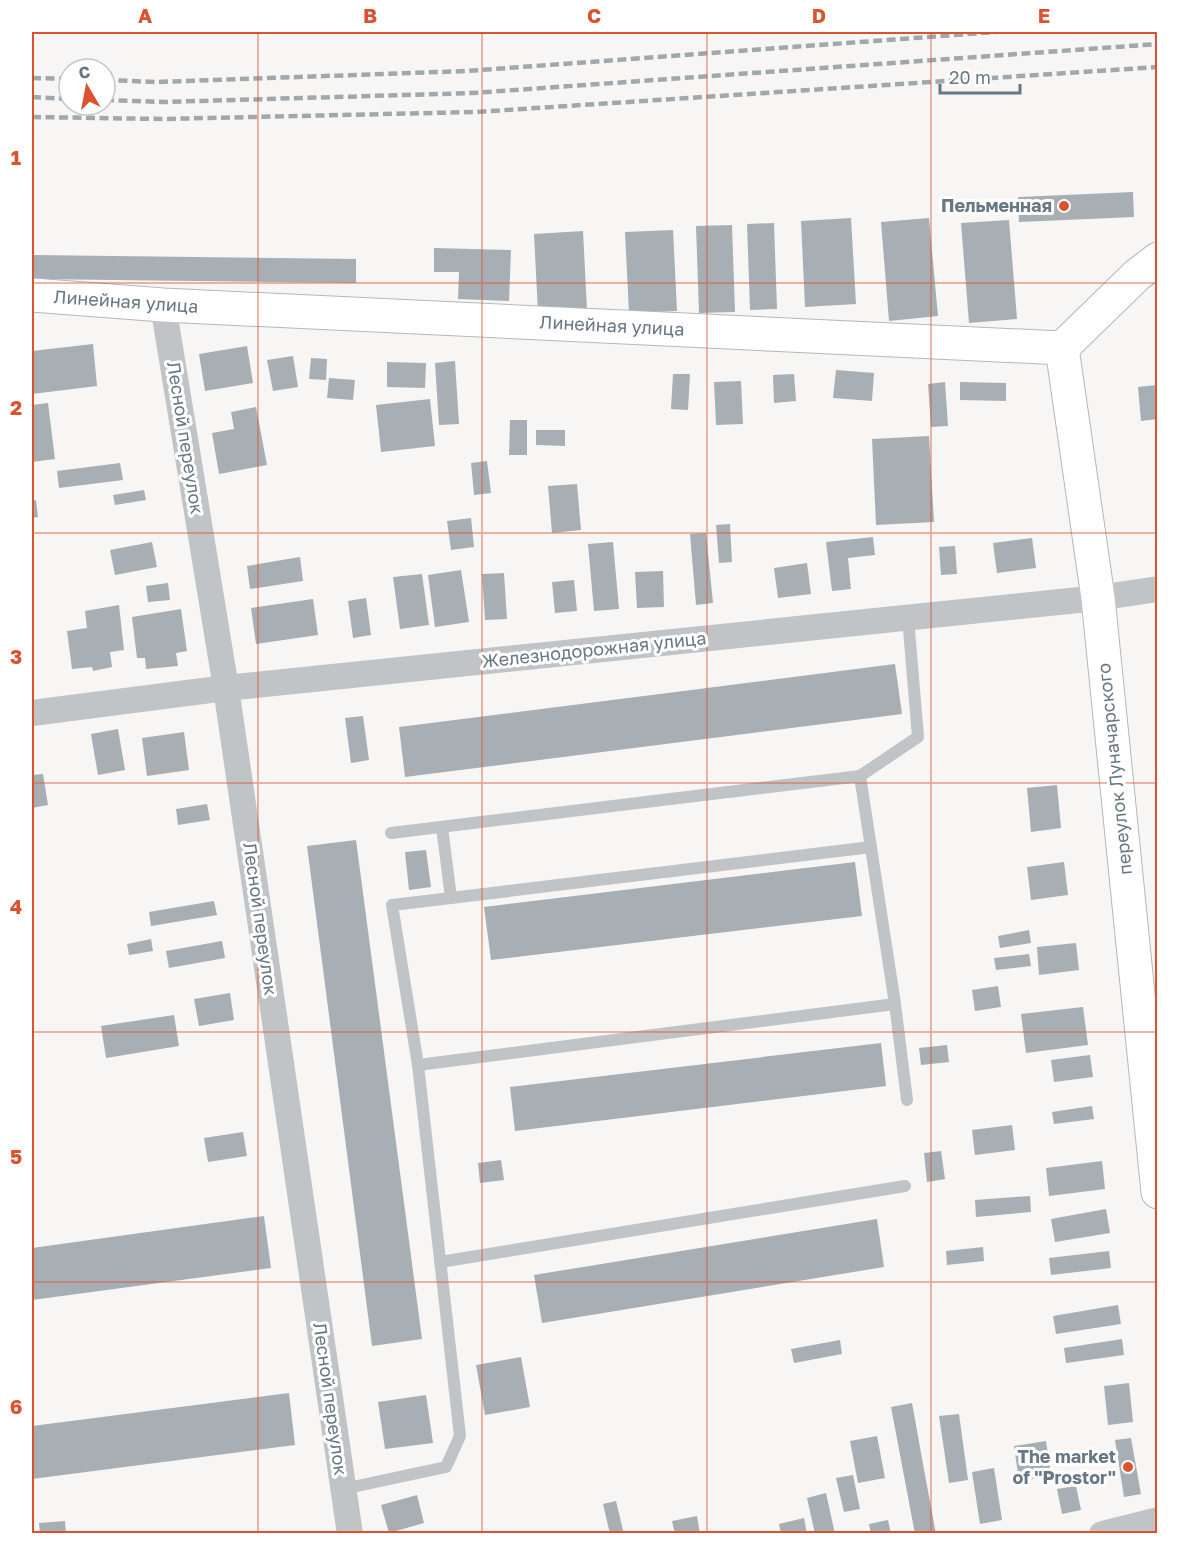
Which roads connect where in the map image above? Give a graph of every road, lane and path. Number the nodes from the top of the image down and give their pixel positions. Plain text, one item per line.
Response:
1 (1158, 259) edge
2 (32, 295) edge
3 (163, 305) junction
4 (1062, 348) junction
5 (1158, 589) edge
6 (1098, 598) junction
7 (908, 618) junction
8 (226, 688) junction
9 (32, 713) edge
10 (860, 776) junction
11 (442, 827) junction
12 (391, 833) dead end
13 (871, 847) junction
14 (451, 898) junction
15 (895, 1004) junction
16 (418, 1065) junction
17 (907, 1100) dead end
18 (905, 1186) dead end
19 (1158, 1192) edge
20 (440, 1262) junction
21 (343, 1489) junction
22 (1158, 1520) edge
23 (350, 1533) edge
24 (1102, 1533) edge

1 - 4 street
2 - 3 street, Линейная улица
3 - 4 street, Линейная улица
3 - 8 street, Лесной переулок
4 - 6 street, переулок Луначарского
5 - 6 street, Железнодорожная улица
6 - 7 street, Железнодорожная улица
6 - 19 street, переулок Луначарского
7 - 8 street, Железнодорожная улица
7 - 10 lane
8 - 9 street, Железнодорожная улица
8 - 21 street, Лесной переулок
10 - 11 lane
10 - 13 lane
11 - 12 lane
11 - 14 lane
13 - 14 lane
13 - 15 lane
14 - 16 lane
15 - 16 lane
15 - 17 lane
16 - 20 lane
18 - 20 lane
20 - 21 lane
21 - 23 street, Лесной переулок
22 - 24 street

